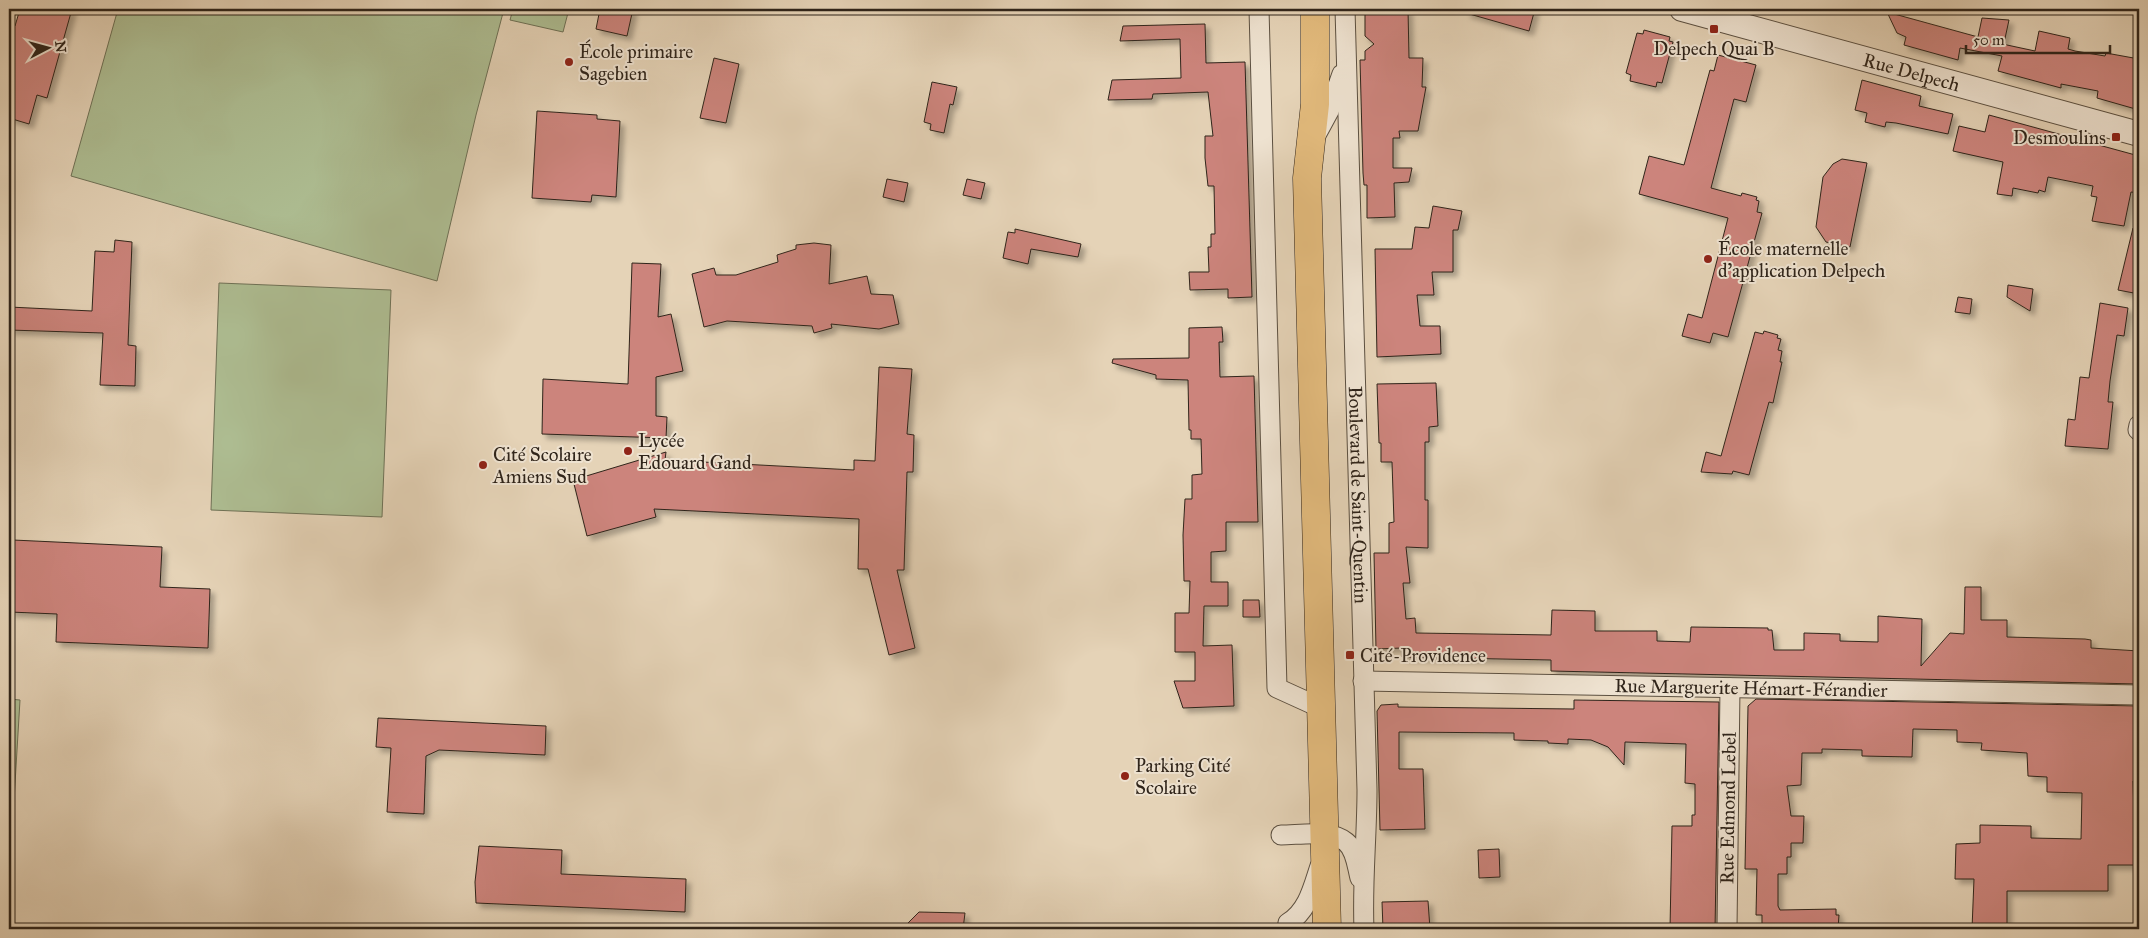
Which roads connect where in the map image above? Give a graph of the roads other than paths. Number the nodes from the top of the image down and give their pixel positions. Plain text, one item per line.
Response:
1 (1260, 9) edge
2 (1298, 9) edge
3 (1315, 9) edge
4 (1345, 9) edge
5 (1682, 9) edge
6 (1346, 61) junction
7 (2139, 134) edge
8 (1311, 145) junction
9 (1307, 178) junction
10 (1364, 681) junction
11 (1730, 688) junction
12 (2139, 695) edge
13 (1321, 708) junction
14 (1281, 835) dead end
15 (1325, 843) junction
16 (1363, 892) junction
17 (1287, 929) edge
18 (1327, 929) edge
19 (1364, 929) edge
20 (1727, 929) edge

1 - 13 street
2 - 9 main road, Boulevard de Saint-Quentin
3 - 8 main road, Boulevard de Saint-Quentin
4 - 6 street, Boulevard de Saint-Quentin
5 - 7 street, Rue Delpech
6 - 8 street, Boulevard de Saint-Quentin
6 - 10 street, Boulevard de Saint-Quentin
8 - 9 main road, Boulevard de Saint-Quentin
9 - 13 main road, Boulevard de Saint-Quentin
10 - 11 street, Rue Marguerite Hémart-Férandier
10 - 16 street, Boulevard de Saint-Quentin
11 - 12 street, Rue Marguerite Hémart-Férandier
11 - 20 street, Rue Edmond Lebel
13 - 15 main road, Boulevard de Saint-Quentin
14 - 15 street
15 - 16 street
15 - 17 street, Boulevard de Saint-Quentin
15 - 18 main road, Boulevard de Saint-Quentin
16 - 19 street, Boulevard de Saint-Quentin

